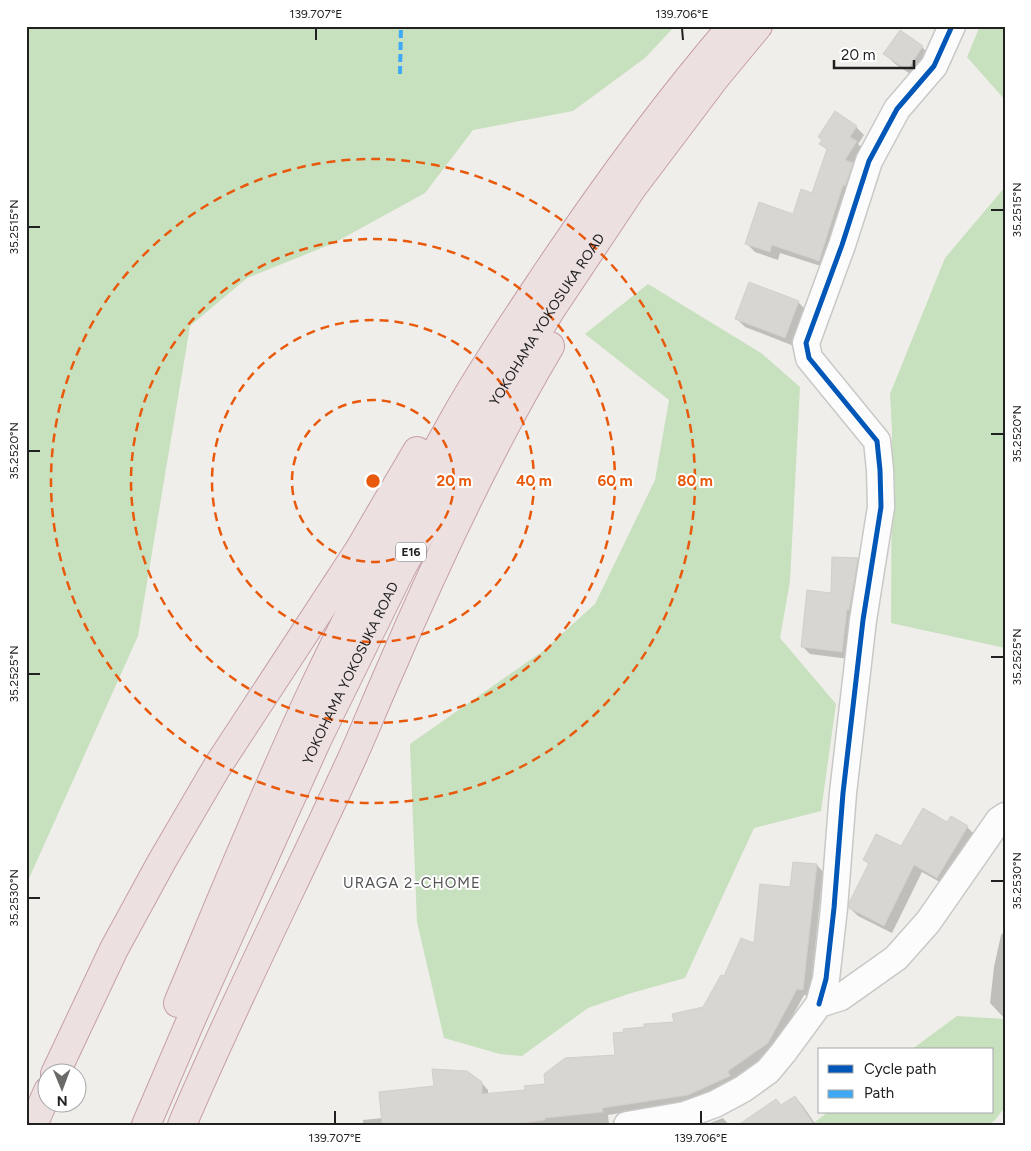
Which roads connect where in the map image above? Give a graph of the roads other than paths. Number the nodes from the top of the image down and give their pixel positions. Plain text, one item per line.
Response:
1 (721, 26) edge
2 (732, 26) edge
3 (760, 26) edge
4 (952, 26) edge
5 (1005, 816) edge
6 (818, 1004) junction
7 (60, 1064) edge
8 (635, 1124) edge
9 (127, 1125) edge
10 (146, 1125) edge
11 (182, 1125) edge

1 - 7 highway
2 - 9 highway, YOKOHAMA YOKOSUKA ROAD / E16
3 - 10 highway, YOKOHAMA YOKOSUKA ROAD / E16
3 - 11 highway
4 - 6 street
5 - 6 street
6 - 8 street

